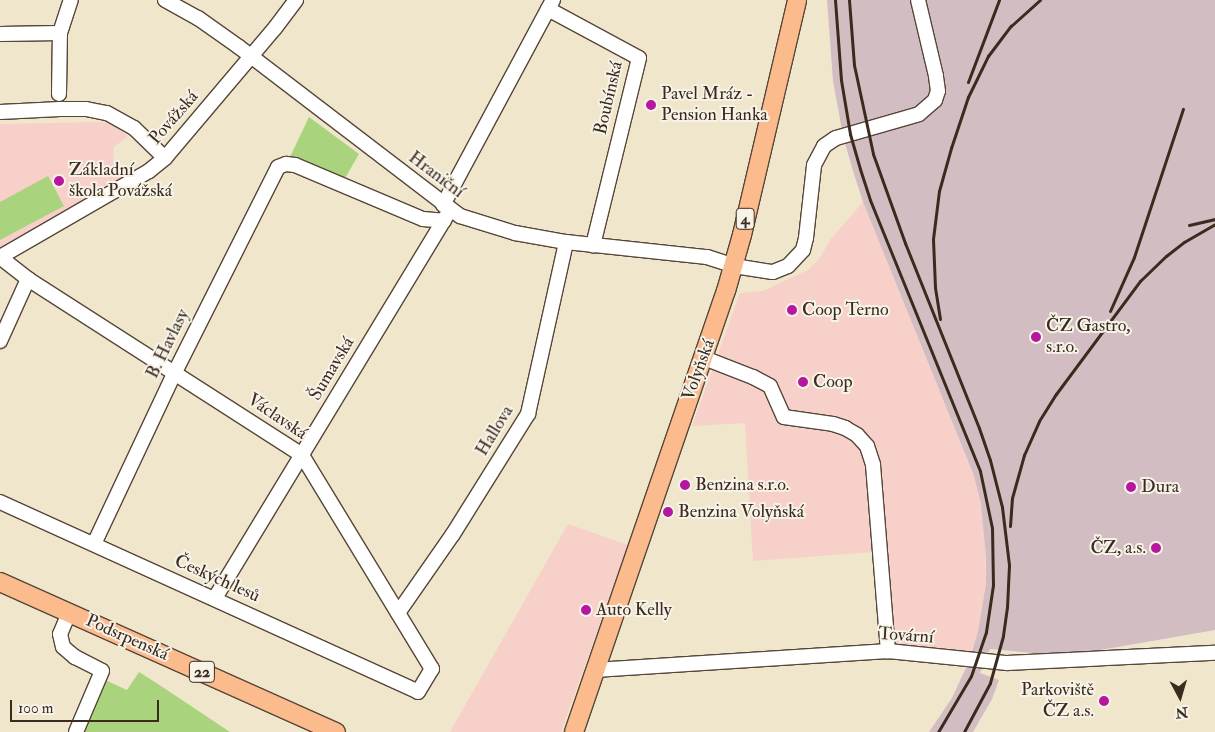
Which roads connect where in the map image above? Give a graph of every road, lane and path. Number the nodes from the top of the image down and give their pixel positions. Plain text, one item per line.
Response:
1 (71, 0) edge
2 (165, 0) edge
3 (296, 0) edge
4 (797, 0) edge
5 (918, 0) edge
6 (550, 5) edge
7 (60, 33) junction
8 (0, 34) edge
9 (250, 56) junction
10 (59, 94) dead end
11 (0, 112) edge
12 (165, 158) junction
13 (282, 165) joint
14 (446, 212) junction
15 (566, 242) junction
16 (594, 245) junction
17 (0, 257) edge
18 (734, 266) junction
19 (28, 279) junction
20 (0, 341) edge
21 (704, 358) junction
22 (175, 372) junction
23 (302, 455) junction
24 (0, 502) edge
25 (94, 544) junction
26 (0, 582) edge
27 (215, 598) junction
28 (69, 613) junction
29 (398, 614) junction
30 (888, 651) junction
31 (1215, 653) edge
32 (595, 670) junction
33 (418, 692) joint
34 (76, 732) edge
35 (336, 732) edge
36 (574, 732) edge

1 - 7 street
2 - 9 street, Hraniční
3 - 9 street, Povážská
4 - 18 main road, Volyňská / 4
5 - 18 street, Hraniční
6 - 14 street, Šumavská
6 - 16 street, Boubínská
7 - 8 street
7 - 10 street
9 - 12 street, Povážská
9 - 14 street, Hraniční
11 - 12 street
12 - 17 street, Povážská
13 - 14 street, Hraniční
13 - 22 street, B. Havlasy
14 - 15 street, Hraniční
14 - 23 street, Šumavská
15 - 16 street, Hraniční
15 - 29 street, Hallova
16 - 18 street, Hraniční
17 - 19 street, Václavská
18 - 21 main road, Volyňská / 4
19 - 20 street
19 - 22 street, Václavská
21 - 30 street
21 - 32 main road, Volyňská / 4
22 - 23 street, Václavská
22 - 25 street, B. Havlasy
23 - 27 street, Šumavská
23 - 29 street, Václavská
24 - 25 street, Českých lesů
25 - 27 street, Českých lesů
26 - 28 main road, Podsrpenská / 22
27 - 33 street, Českých lesů
28 - 34 street
28 - 35 main road, Podsrpenská / 22
29 - 33 street, Václavská
30 - 31 street, Tovární
30 - 32 street, Tovární
32 - 36 main road, Volyňská / 4

